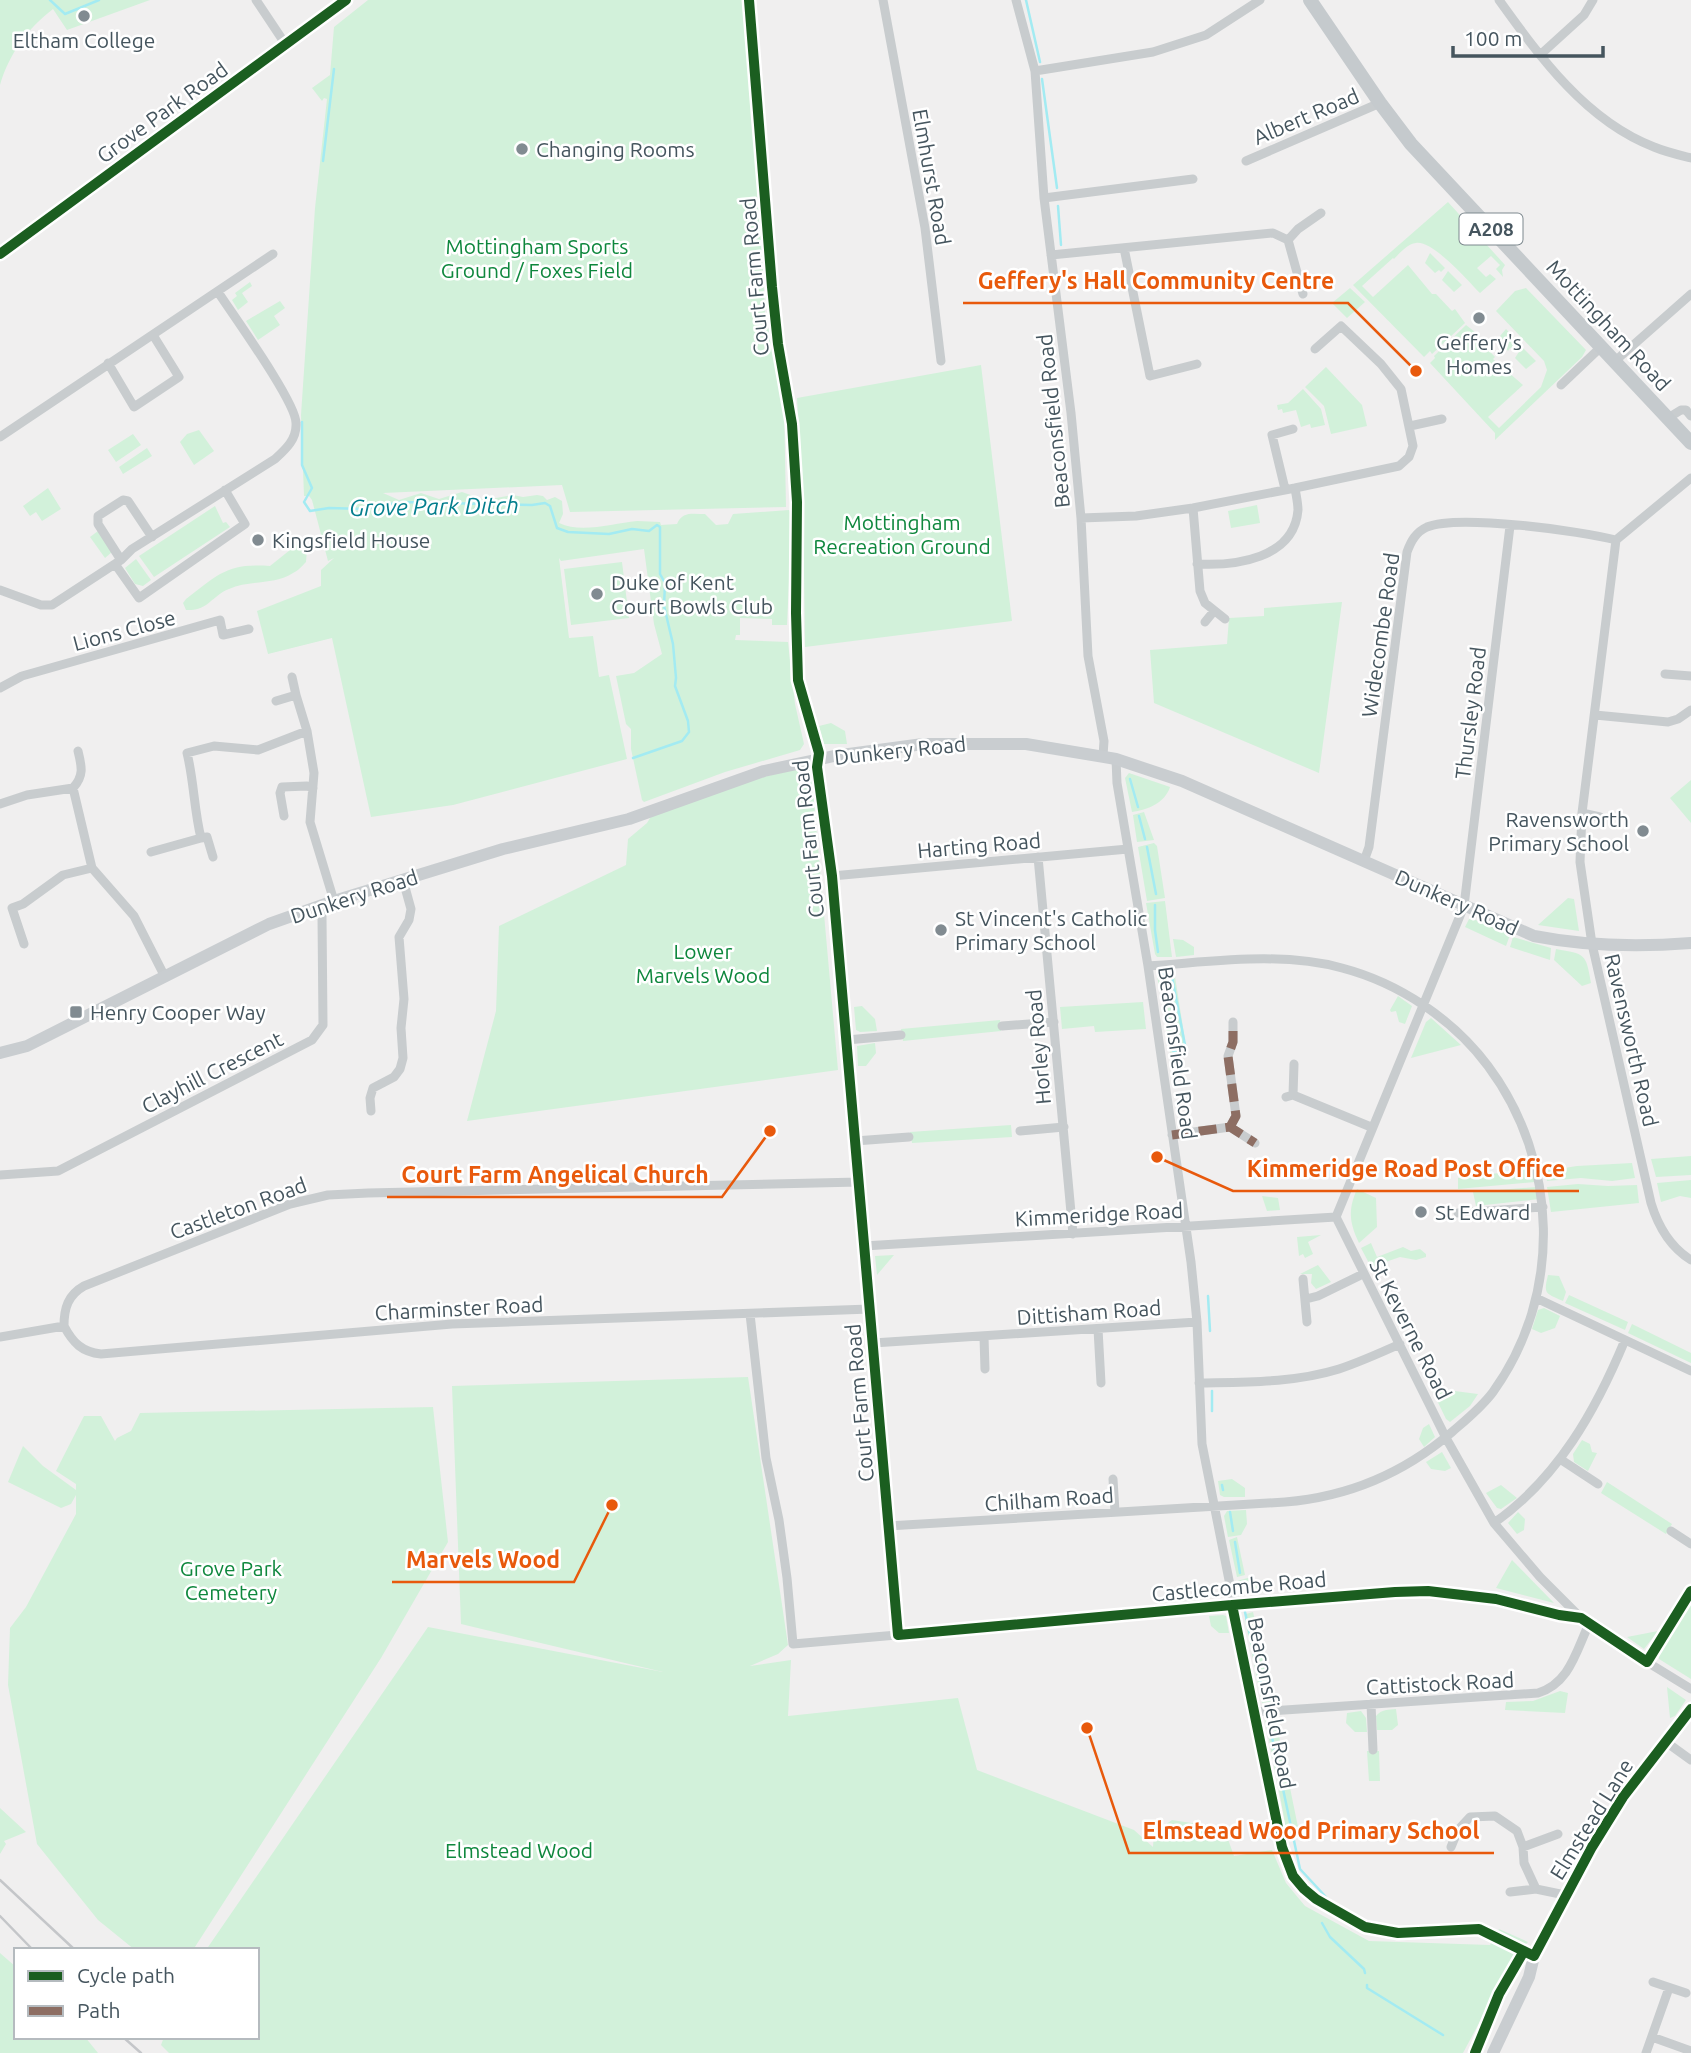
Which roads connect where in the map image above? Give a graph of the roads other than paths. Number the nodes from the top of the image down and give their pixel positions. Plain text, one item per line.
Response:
1 (256, 0) edge
2 (346, 0) edge
3 (749, 0) edge
4 (883, 0) edge
5 (1016, 0) edge
6 (1261, 0) edge
7 (1310, 0) edge
8 (1499, 0) edge
9 (1593, 0) edge
10 (286, 46) junction
11 (1540, 55) junction
12 (1035, 71) junction
13 (1380, 103) junction
14 (1691, 158) edge
15 (1246, 161) dead end
16 (1193, 179) dead end
17 (1044, 198) junction
18 (1321, 213) dead end
19 (1288, 240) junction
20 (1124, 248) junction
21 (0, 254) edge
22 (273, 254) dead end
23 (1051, 255) junction
24 (218, 292) junction
25 (1303, 294) dead end
26 (1691, 294) edge
27 (153, 335) junction
28 (1601, 347) junction
29 (1315, 349) dead end
30 (941, 361) dead end
31 (1614, 362) junction
32 (108, 363) junction
33 (1197, 364) dead end
34 (1561, 385) dead end
35 (1691, 416) edge
36 (1668, 418) junction
37 (1441, 419) dead end
38 (1410, 426) junction
39 (1293, 429) dead end
40 (0, 437) edge
41 (1691, 443) edge
42 (1691, 478) edge
43 (1295, 488) junction
44 (1284, 489) junction
45 (225, 490) junction
46 (1193, 508) junction
47 (1081, 518) junction
48 (1510, 526) junction
49 (152, 537) junction
50 (1616, 540) junction
51 (118, 562) junction
52 (1197, 564) junction
53 (0, 590) edge
54 (1214, 611) junction
55 (1225, 620) dead end
56 (1205, 622) dead end
57 (248, 629) dead end
58 (1665, 674) dead end
59 (1691, 676) edge
60 (292, 677) dead end
61 (0, 688) edge
62 (296, 695) junction
63 (276, 701) dead end
64 (1691, 710) edge
65 (1595, 715) junction
66 (307, 731) junction
67 (78, 751) dead end
68 (1110, 757) junction
69 (818, 759) junction
70 (73, 788) junction
71 (313, 788) junction
72 (0, 804) edge
73 (1582, 813) junction
74 (284, 816) dead end
75 (1600, 817) dead end
76 (207, 837) junction
77 (1128, 849) junction
78 (151, 852) dead end
79 (213, 857) dead end
80 (1038, 857) junction
81 (1364, 860) junction
82 (92, 868) junction
83 (832, 876) junction
84 (402, 880) junction
85 (334, 901) junction
86 (1464, 906) junction
87 (319, 907) junction
88 (1691, 943) edge
89 (24, 944) dead end
90 (1592, 944) junction
91 (1148, 967) junction
92 (164, 975) junction
93 (1422, 1004) junction
94 (1054, 1022) junction
95 (1233, 1022) dead end
96 (1002, 1026) dead end
97 (901, 1035) dead end
98 (847, 1040) junction
99 (0, 1053) edge
100 (1294, 1064) dead end
101 (371, 1111) dead end
102 (1064, 1127) junction
103 (1230, 1127) junction
104 (1371, 1127) junction
105 (1020, 1131) dead end
106 (1172, 1135) junction
107 (909, 1137) dead end
108 (855, 1141) junction
109 (1255, 1143) dead end
110 (0, 1175) edge
111 (859, 1182) junction
112 (1543, 1207) junction
113 (1458, 1213) dead end
114 (1336, 1217) junction
115 (1186, 1227) junction
116 (1073, 1234) junction
117 (864, 1246) junction
118 (1691, 1260) edge
119 (1363, 1274) junction
120 (1303, 1279) dead end
121 (1536, 1298) junction
122 (1306, 1299) junction
123 (870, 1310) junction
124 (750, 1314) junction
125 (1197, 1322) junction
126 (1307, 1322) dead end
127 (64, 1326) junction
128 (1098, 1329) junction
129 (0, 1337) edge
130 (984, 1337) junction
131 (1625, 1340) junction
132 (873, 1343) junction
133 (1400, 1344) junction
134 (985, 1369) dead end
135 (1691, 1371) edge
136 (1101, 1383) dead end
137 (1199, 1383) junction
138 (1446, 1438) junction
139 (1560, 1459) junction
140 (1113, 1479) dead end
141 (1598, 1483) dead end
142 (1213, 1506) junction
143 (1115, 1512) junction
144 (1494, 1523) junction
145 (888, 1526) junction
146 (1671, 1531) dead end
147 (1691, 1544) edge
148 (1691, 1591) edge
149 (1233, 1605) junction
150 (1585, 1621) junction
151 (898, 1635) junction
152 (1647, 1662) junction
153 (1691, 1689) edge
154 (1371, 1704) junction
155 (1691, 1709) edge
156 (1254, 1712) junction
157 (1665, 1742) junction
158 (1373, 1750) dead end
159 (1691, 1760) edge
160 (1558, 1834) dead end
161 (1451, 1847) dead end
162 (1523, 1847) junction
163 (1536, 1889) junction
164 (1510, 1892) dead end
165 (1565, 1895) junction
166 (1497, 1937) dead end
167 (1653, 1982) dead end
168 (1670, 1988) junction
169 (1686, 1993) dead end
170 (1652, 2037) junction
171 (1691, 2051) edge
172 (1493, 2053) edge
173 (1646, 2053) edge

1 - 10 street
2 - 10 street, Grove Park Road
3 - 69 street, Court Farm Road
4 - 30 street, Elmhurst Road
5 - 12 street, Beaconsfield Road
6 - 12 street
7 - 13 main road, Mottingham Road / A208
8 - 11 street
9 - 11 street
10 - 21 street, Grove Park Road
11 - 14 street
12 - 17 street, Beaconsfield Road
13 - 15 street, Albert Road
13 - 28 main road, Mottingham Road / A208
16 - 17 street
17 - 23 street, Beaconsfield Road
18 - 19 street
19 - 20 street
19 - 25 street
20 - 23 street
20 - 33 street
22 - 24 street
23 - 47 street, Beaconsfield Road
24 - 27 street
24 - 45 street
26 - 31 street
27 - 32 street
27 - 32 street
28 - 31 main road, Mottingham Road / A208
28 - 34 street
29 - 38 street
31 - 36 main road, Mottingham Road / A208
32 - 40 street
35 - 36 street, Mottingham Road
36 - 41 main road, Mottingham Road / A208
37 - 38 street
38 - 43 street
39 - 44 street
42 - 50 street
43 - 44 street
43 - 52 street
44 - 46 street
45 - 49 street
45 - 51 street
46 - 47 street
46 - 52 street
47 - 68 street, Beaconsfield Road
48 - 50 street, Widecombe Road
48 - 81 street, Widecombe Road
48 - 86 street, Thursley Road
49 - 51 street
49 - 51 street
50 - 65 street, Ravensworth Road
51 - 53 street
52 - 54 street
54 - 55 street
54 - 56 street
57 - 61 street, Lions Close
58 - 59 street
60 - 62 street
62 - 63 street
62 - 66 street
64 - 65 street
65 - 73 street, Ravensworth Road
66 - 71 street
66 - 76 street
67 - 70 street
68 - 69 street, Dunkery Road
68 - 77 street, Beaconsfield Road
68 - 81 street, Dunkery Road
69 - 83 street, Court Farm Road
69 - 84 street, Dunkery Road
70 - 72 street
70 - 82 street
71 - 74 street
71 - 85 street
73 - 75 street
73 - 90 street, Ravensworth Road
76 - 78 street
76 - 79 street
77 - 80 street, Harting Road
77 - 91 street, Beaconsfield Road
80 - 83 street, Harting Road
80 - 94 street, Horley Road
81 - 86 street, Dunkery Road
82 - 89 street
82 - 92 street
83 - 98 street, Court Farm Road
84 - 85 street, Dunkery Road
84 - 101 street
85 - 87 street, Dunkery Road
86 - 90 street, Dunkery Road
86 - 93 street
87 - 92 street, Dunkery Road
87 - 110 street, Clayhill Crescent
88 - 90 street, Dunkery Road
90 - 118 street, Ravensworth Road
91 - 93 street, Chilham Road
91 - 106 street, Beaconsfield Road
92 - 99 street, Dunkery Road
93 - 104 street
93 - 112 street, Chilham Road
94 - 96 street
94 - 102 street, Horley Road
95 - 103 street
97 - 98 street
98 - 108 street, Court Farm Road
100 - 104 street
102 - 105 street
102 - 116 street, Horley Road
103 - 106 street
103 - 109 street
104 - 114 street
106 - 115 street, Beaconsfield Road
107 - 108 street
108 - 111 street, Court Farm Road
111 - 117 street, Court Farm Road
111 - 127 street, Castleton Road
112 - 113 street
112 - 121 street, Chilham Road
114 - 115 street, Kimmeridge Road
114 - 119 street, St Keverne Road
115 - 116 street, Kimmeridge Road
115 - 125 street, Beaconsfield Road
116 - 117 street, Kimmeridge Road
117 - 123 street, Court Farm Road
119 - 122 street
119 - 133 street, St Keverne Road
120 - 122 street
121 - 131 street
121 - 138 street, Chilham Road
122 - 126 street
123 - 124 street, Charminster Road
123 - 132 street, Court Farm Road
124 - 127 street, Charminster Road
124 - 151 street, Castlecombe Road
125 - 128 street, Dittisham Road
125 - 137 street, Beaconsfield Road
127 - 129 street
128 - 130 street, Dittisham Road
128 - 136 street
130 - 132 street, Dittisham Road
130 - 134 street
131 - 135 street
131 - 139 street
132 - 145 street, Court Farm Road
133 - 137 street
133 - 138 street, St Keverne Road
137 - 142 street, Beaconsfield Road
138 - 142 street, Chilham Road
138 - 144 street, St Keverne Road
139 - 141 street
139 - 144 street
140 - 143 street
142 - 143 street, Chilham Road
142 - 149 street, Beaconsfield Road
143 - 145 street, Chilham Road
144 - 150 street, St Keverne Road
145 - 151 street, Court Farm Road
146 - 147 street
148 - 152 street
149 - 150 street, Castlecombe Road
149 - 151 street, Castlecombe Road
149 - 156 street, Beaconsfield Road
150 - 152 street, St Keverne Road
150 - 154 street, Cattistock Road
152 - 153 street, St Keverne Road
154 - 156 street, Cattistock Road
154 - 158 street
155 - 157 street, Elmstead Lane
156 - 166 street, Beaconsfield Road
157 - 159 street
157 - 165 street, Elmstead Lane
160 - 162 street
161 - 162 street
162 - 163 street
163 - 164 street
163 - 165 street
165 - 172 street, Elmstead Lane
167 - 168 street
168 - 169 street
168 - 170 street
170 - 171 street
170 - 173 street

